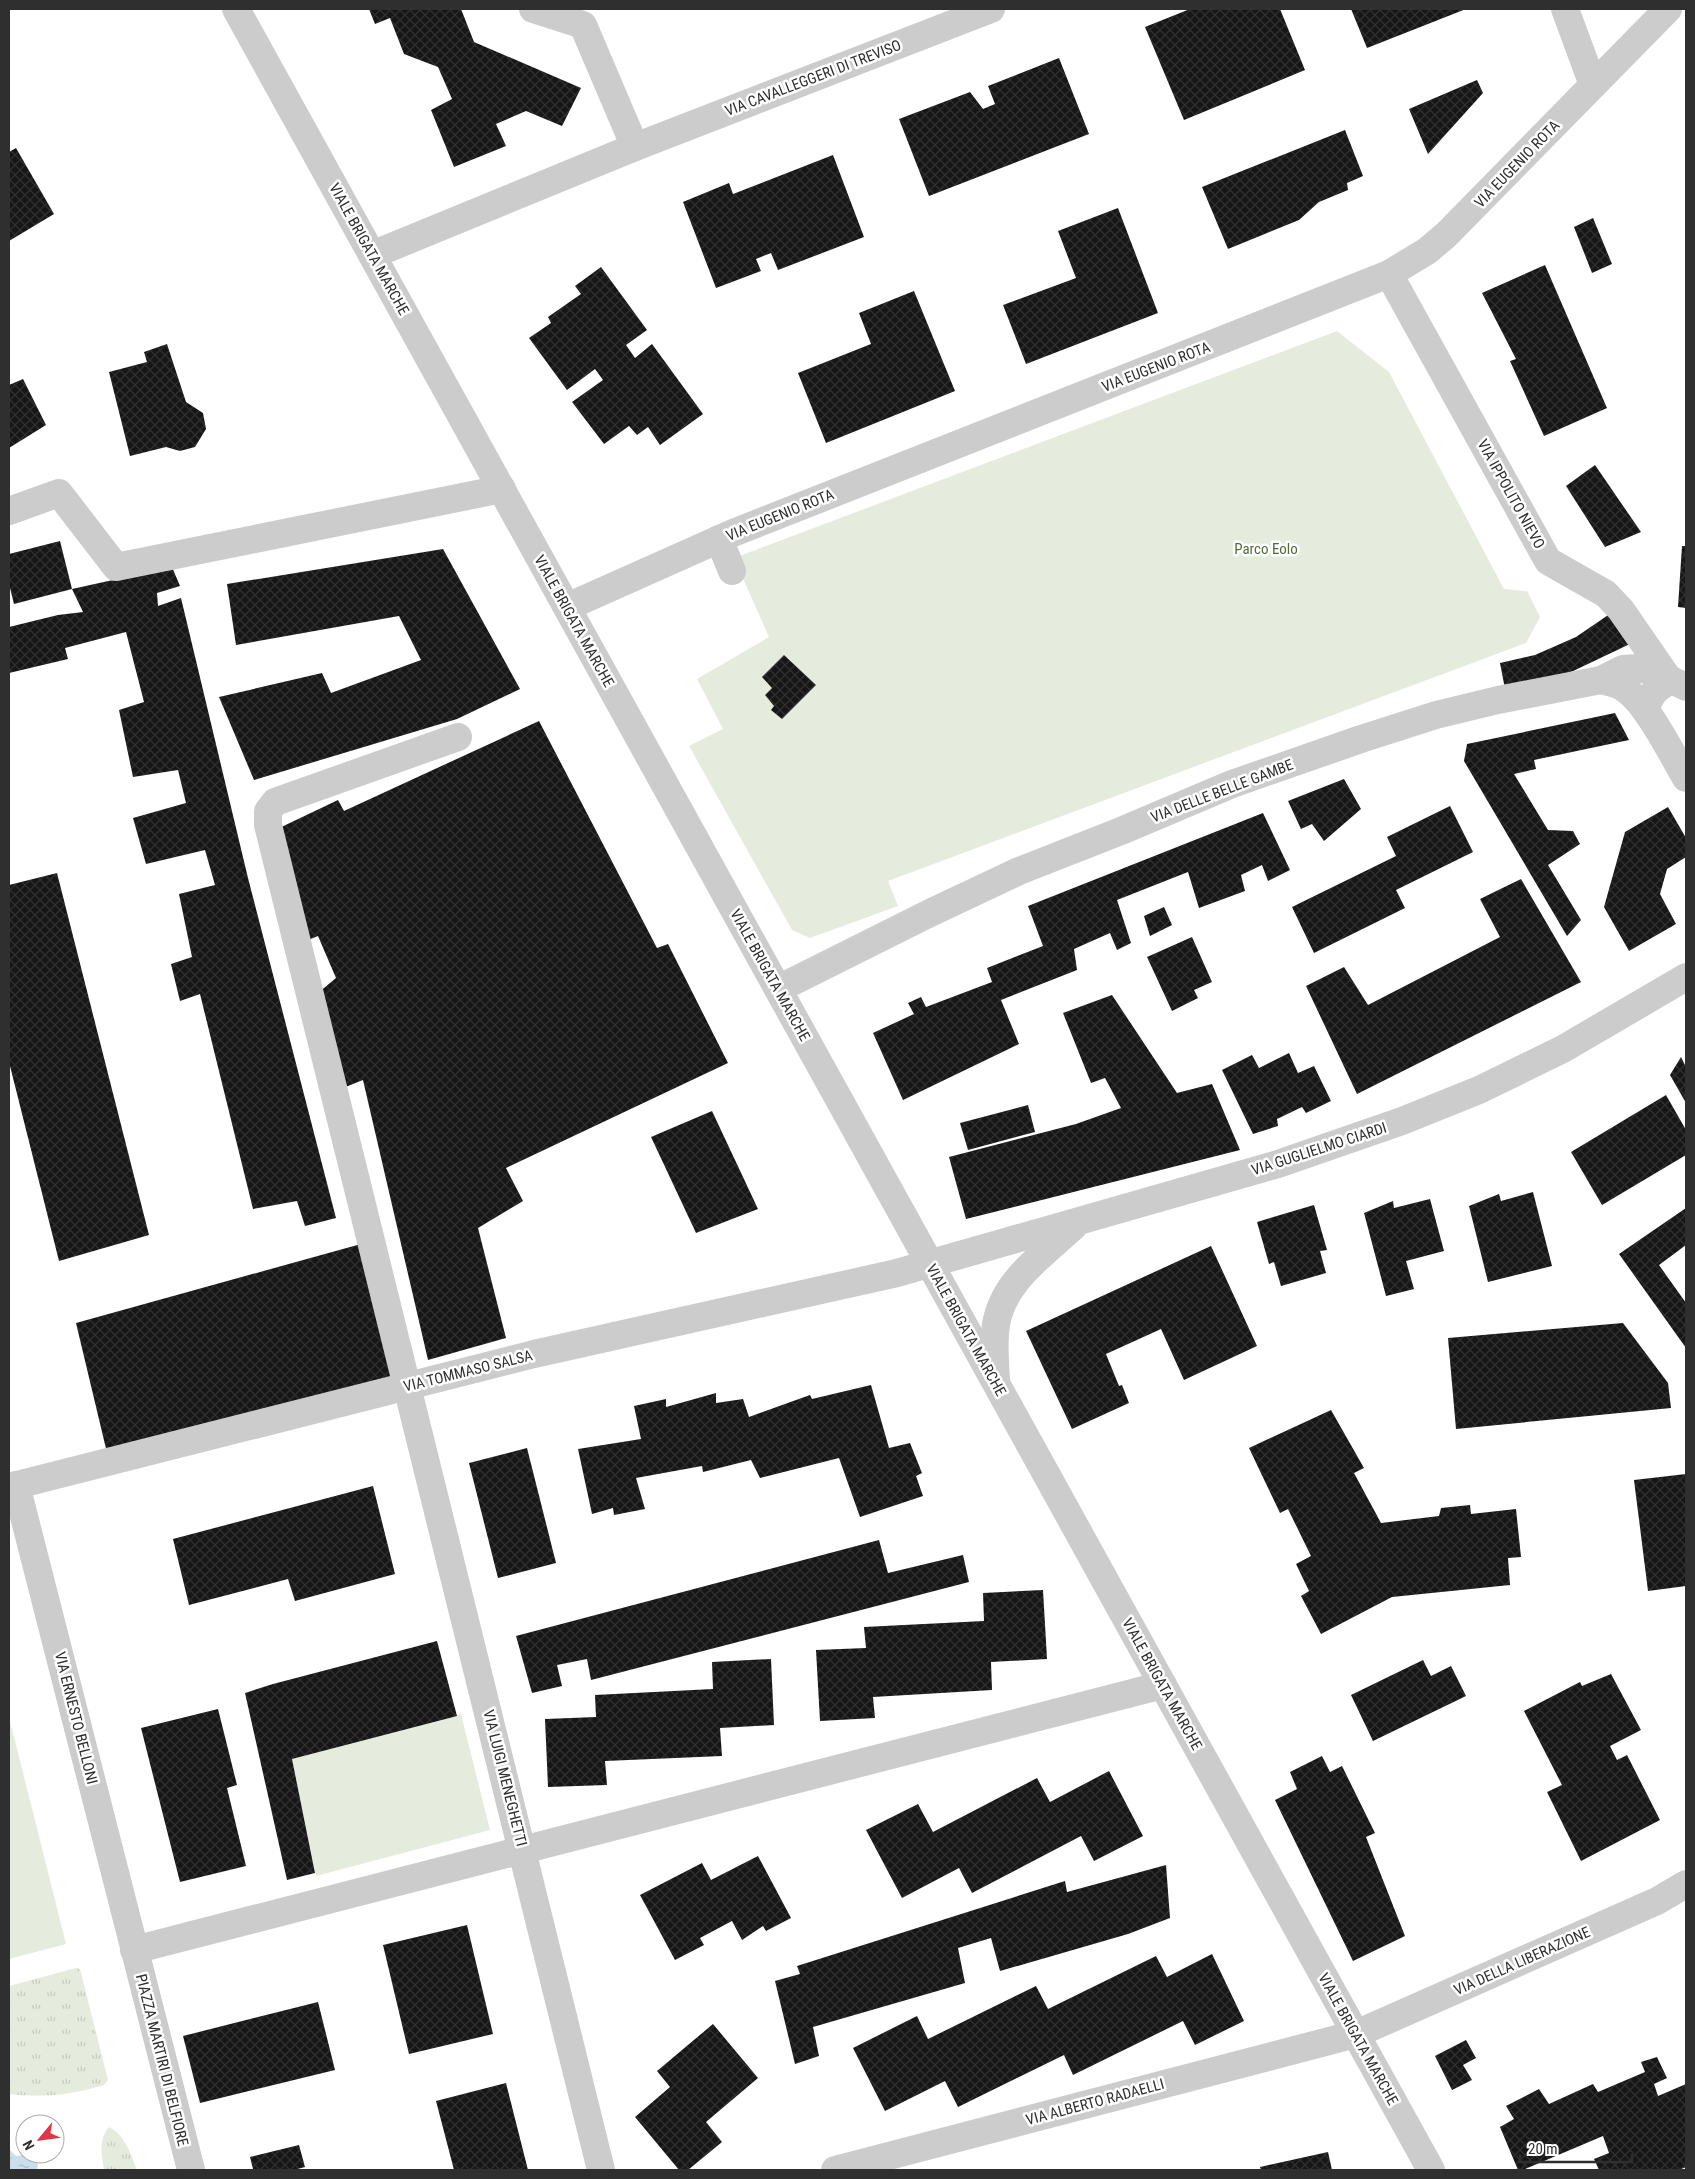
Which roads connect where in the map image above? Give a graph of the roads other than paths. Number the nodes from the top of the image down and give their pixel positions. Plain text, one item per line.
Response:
1 (236, 9) edge
2 (533, 9) edge
3 (991, 9) edge
4 (1565, 9) edge
5 (1668, 9) edge
6 (1593, 84) junction
7 (635, 147) junction
8 (372, 255) junction
9 (1390, 274) junction
10 (502, 489) junction
11 (9, 511) edge
12 (719, 540) junction
13 (732, 571) dead end
14 (567, 607) junction
15 (1601, 680) junction
16 (1678, 684) edge
17 (1645, 710) junction
18 (458, 737) dead end
19 (1686, 778) edge
20 (1686, 977) edge
21 (778, 989) junction
22 (1077, 1223) junction
23 (930, 1264) junction
24 (996, 1383) junction
25 (408, 1385) junction
26 (13, 1486) edge
27 (1163, 1685) junction
28 (523, 1850) junction
29 (1686, 1884) edge
30 (134, 1950) junction
31 (1356, 2034) junction
32 (190, 2170) edge
33 (601, 2170) edge
34 (835, 2170) edge
35 (1431, 2170) edge

1 - 8 street, VIALE BRIGATA MARCHE
2 - 7 street
3 - 7 street, VIA CAVALLEGGERI DI TREVISO
4 - 6 street
5 - 6 street, VIA EUGENIO ROTA
6 - 9 street, VIA EUGENIO ROTA
7 - 8 street, VIA CAVALLEGGERI DI TREVISO
8 - 10 street, VIALE BRIGATA MARCHE
9 - 12 street, VIA EUGENIO ROTA
9 - 16 street, VIA IPPOLITO NIEVO
10 - 11 street
10 - 14 street, VIALE BRIGATA MARCHE
12 - 13 street
12 - 14 street, VIA EUGENIO ROTA
14 - 21 street, VIALE BRIGATA MARCHE
15 - 16 street, VIA DELLE BELLE GAMBE
15 - 17 street
15 - 21 street, VIA DELLE BELLE GAMBE
16 - 17 street
17 - 19 street
18 - 25 street, VIA LUIGI MENEGHETTI
20 - 22 street, VIA GUGLIELMO CIARDI
21 - 23 street, VIALE BRIGATA MARCHE
22 - 23 street, VIA GUGLIELMO CIARDI
22 - 24 street
23 - 24 street, VIALE BRIGATA MARCHE
23 - 25 street, VIA TOMMASO SALSA
24 - 27 street, VIALE BRIGATA MARCHE
25 - 26 street, VIA TOMMASO SALSA
25 - 28 street, VIA LUIGI MENEGHETTI
26 - 30 street, VIA ERNESTO BELLONI
27 - 28 street
27 - 31 street, VIALE BRIGATA MARCHE
28 - 30 street
28 - 33 street, VIA LUIGI MENEGHETTI
29 - 31 street, VIA DELLA LIBERAZIONE
30 - 32 street, PIAZZA MARTIRI DI BELFIORE
31 - 34 street, VIA ALBERTO RADAELLI
31 - 35 street, VIALE BRIGATA MARCHE

